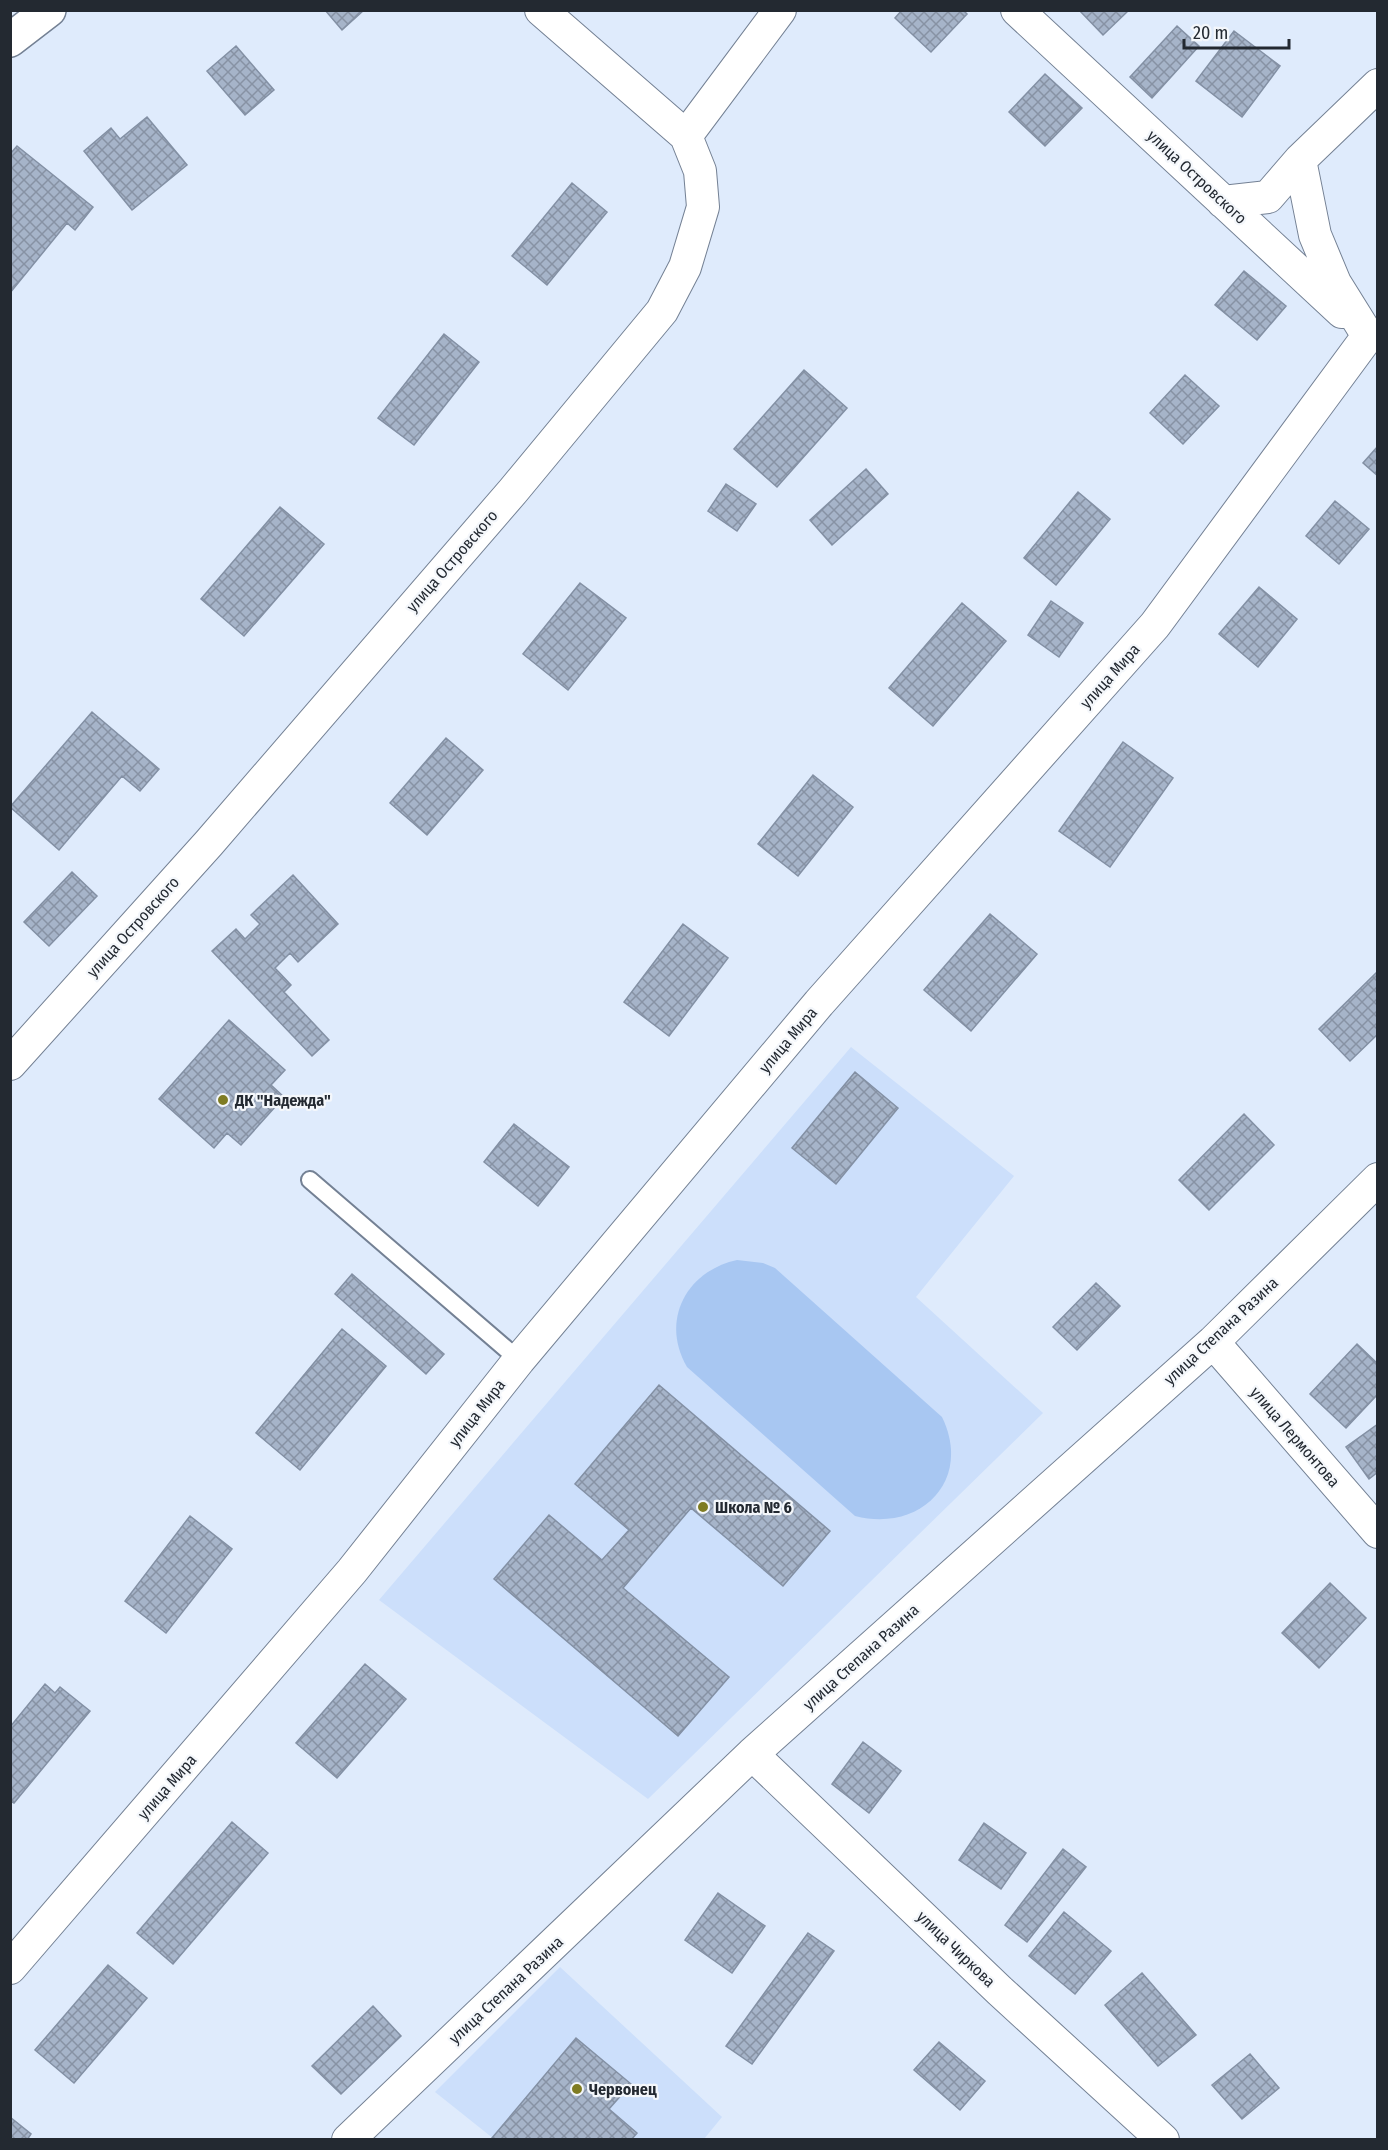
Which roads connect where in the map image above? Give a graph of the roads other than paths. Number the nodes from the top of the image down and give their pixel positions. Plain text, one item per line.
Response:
1 (49, 10) edge
2 (541, 10) edge
3 (780, 10) edge
4 (1017, 10) edge
5 (10, 40) edge
6 (1377, 86) edge
7 (686, 136) junction
8 (1300, 160) junction
9 (1223, 202) junction
10 (1373, 339) edge
11 (10, 1064) edge
12 (1377, 1179) edge
13 (310, 1180) dead end
14 (1213, 1342) junction
15 (519, 1360) junction
16 (1377, 1532) edge
17 (752, 1754) junction
18 (10, 1968) edge
19 (348, 2139) edge
20 (1163, 2139) edge

1 - 5 street
2 - 7 street
3 - 7 street
4 - 9 street, улица Островского
6 - 8 street
7 - 11 street, улица Островского
8 - 9 street
8 - 10 street
9 - 10 street, улица Островского
10 - 15 street, улица Мира
12 - 14 street, улица Степана Разина
13 - 15 lane
14 - 16 street, улица Лермонтова
14 - 17 street, улица Степана Разина
15 - 18 street, улица Мира
17 - 19 street, улица Степана Разина
17 - 20 street, улица Чиркова

